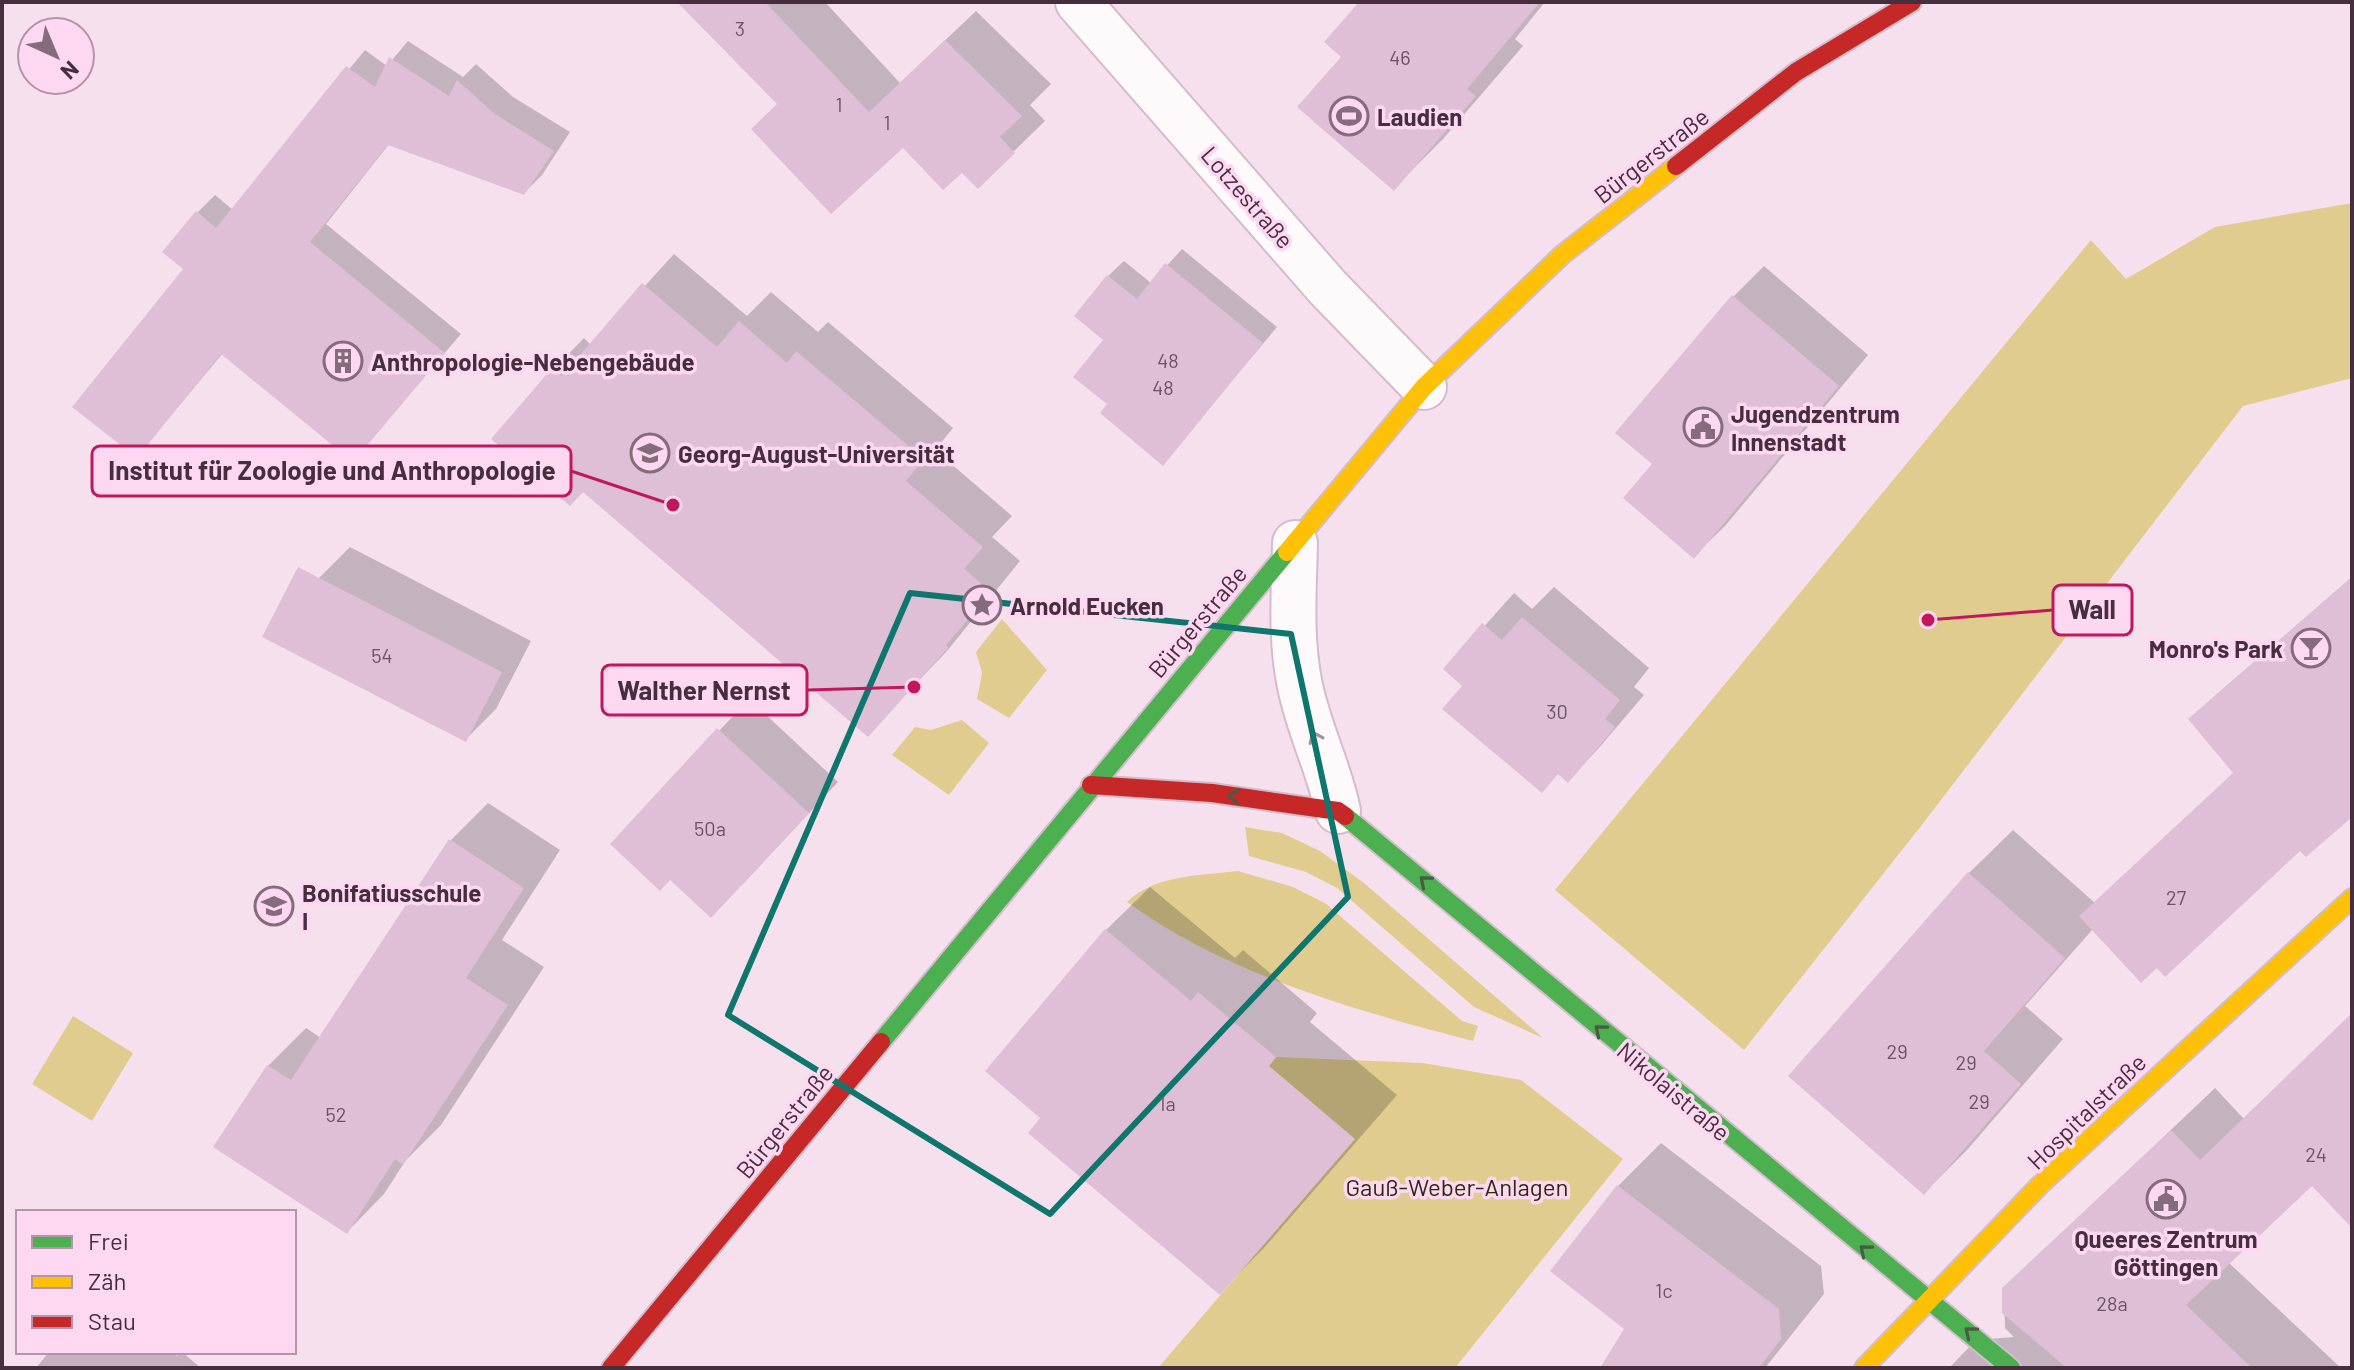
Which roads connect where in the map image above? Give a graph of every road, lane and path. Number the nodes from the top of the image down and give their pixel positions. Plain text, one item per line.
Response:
1 (1078, 2) edge
2 (1912, 2) edge
3 (1424, 387) junction
4 (1295, 543) junction
5 (1091, 785) junction
6 (1338, 811) junction
7 (2352, 898) edge
8 (1925, 1300) junction
9 (611, 1368) edge
10 (1864, 1368) edge
11 (2011, 1368) edge

1 - 3 street, Lotzestraße
2 - 3 main road, Bürgerstraße
3 - 4 main road, Bürgerstraße
4 - 5 main road, Bürgerstraße
6 -> 4 street
6 -> 5 main road
5 - 9 main road, Bürgerstraße
8 -> 6 main road, Nikolaistraße
7 - 8 main road, Hospitalstraße
8 - 10 main road, Hospitalstraße
11 -> 8 main road, Nikolaistraße

